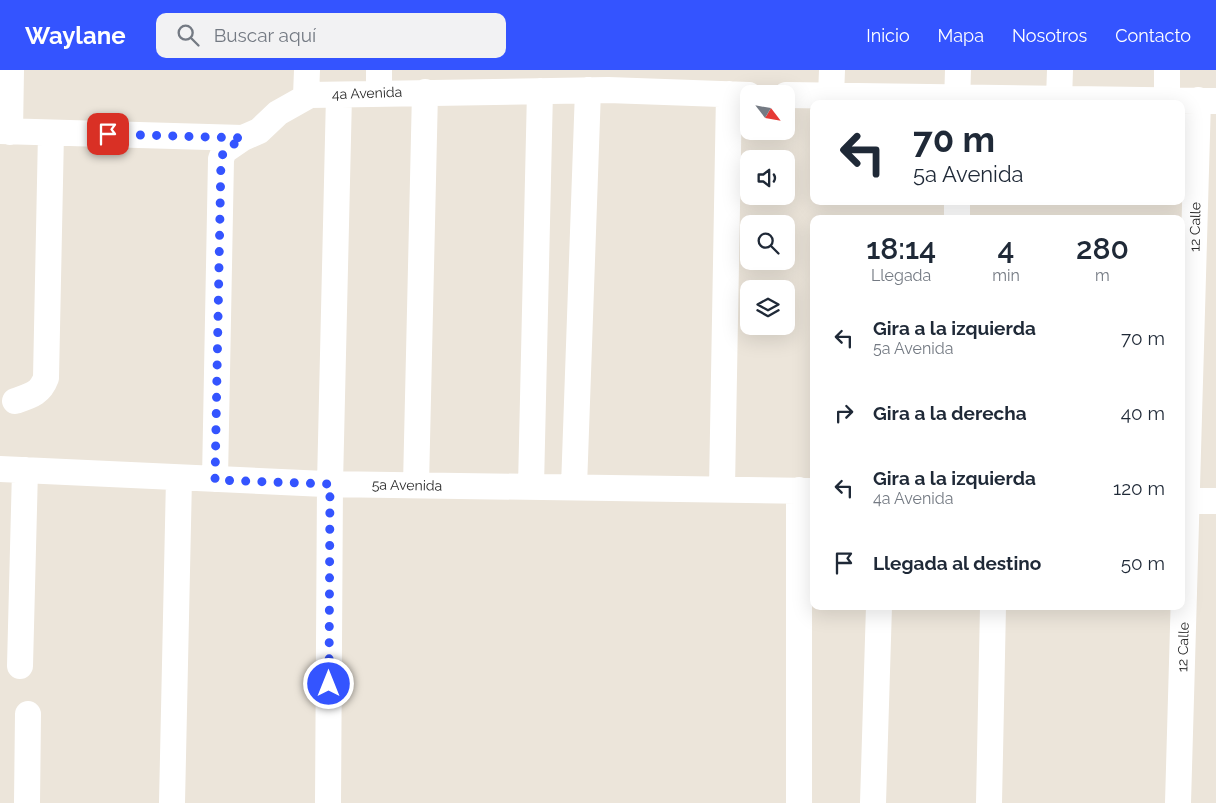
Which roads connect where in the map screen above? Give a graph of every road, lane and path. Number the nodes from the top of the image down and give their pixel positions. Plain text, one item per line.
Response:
1 (11, 70) edge
2 (307, 70) edge
3 (832, 70) edge
4 (958, 70) edge
5 (1060, 70) edge
6 (1167, 70) edge
7 (379, 81) edge
8 (601, 83) edge
9 (540, 91) junction
10 (425, 92) junction
11 (739, 94) edge
12 (339, 95) junction
13 (795, 95) edge
14 (306, 96) junction
15 (831, 96) junction
16 (1059, 99) junction
17 (933, 100) edge
18 (958, 100) edge
19 (1008, 100) edge
20 (1167, 100) junction
21 (1207, 100) edge
22 (5, 131) edge
23 (51, 133) junction
24 (243, 138) junction
25 (15, 401) dead end
26 (12, 470) edge
27 (179, 478) junction
28 (215, 480) junction
29 (330, 484) junction
30 (1185, 484) edge
31 (416, 485) junction
32 (530, 486) junction
33 (574, 487) junction
34 (722, 488) junction
35 (807, 490) edge
36 (1185, 501) edge
37 (1216, 501) edge
38 (879, 610) edge
39 (993, 610) edge
40 (1182, 610) edge
41 (20, 666) dead end
42 (28, 714) dead end
43 (27, 803) edge
44 (172, 803) edge
45 (328, 803) edge
46 (799, 803) edge
47 (872, 803) edge
48 (989, 803) edge
49 (1178, 803) edge

1 - 22 street
2 - 14 street
3 - 15 street
4 - 18 street
5 - 16 street
6 - 20 street
7 - 10 street, 4a Avenida
7 - 12 street, 4a Avenida
8 - 9 street, 4a Avenida
8 - 11 street, 4a Avenida
8 - 33 street
9 - 10 street, 4a Avenida
9 - 32 street
10 - 31 street
11 - 34 street
12 - 14 street, 4a Avenida
12 - 29 street
13 - 15 street
14 - 24 street, 4a Avenida
15 - 17 street
16 - 19 street
16 - 20 street
20 - 21 street
21 - 30 street, 12 Calle
22 - 23 street
23 - 24 street
23 - 25 street
24 - 28 street, 4a Avenida
26 - 27 street, 5a Avenida
26 - 41 street
27 - 28 street, 5a Avenida
27 - 44 street
28 - 29 street, 5a Avenida
29 - 31 street, 5a Avenida
29 - 45 street
31 - 32 street, 5a Avenida
32 - 33 street, 5a Avenida
33 - 34 street, 5a Avenida
34 - 35 street, 5a Avenida
35 - 46 street
36 - 37 street
38 - 47 street
39 - 48 street
40 - 49 street, 12 Calle
42 - 43 street

